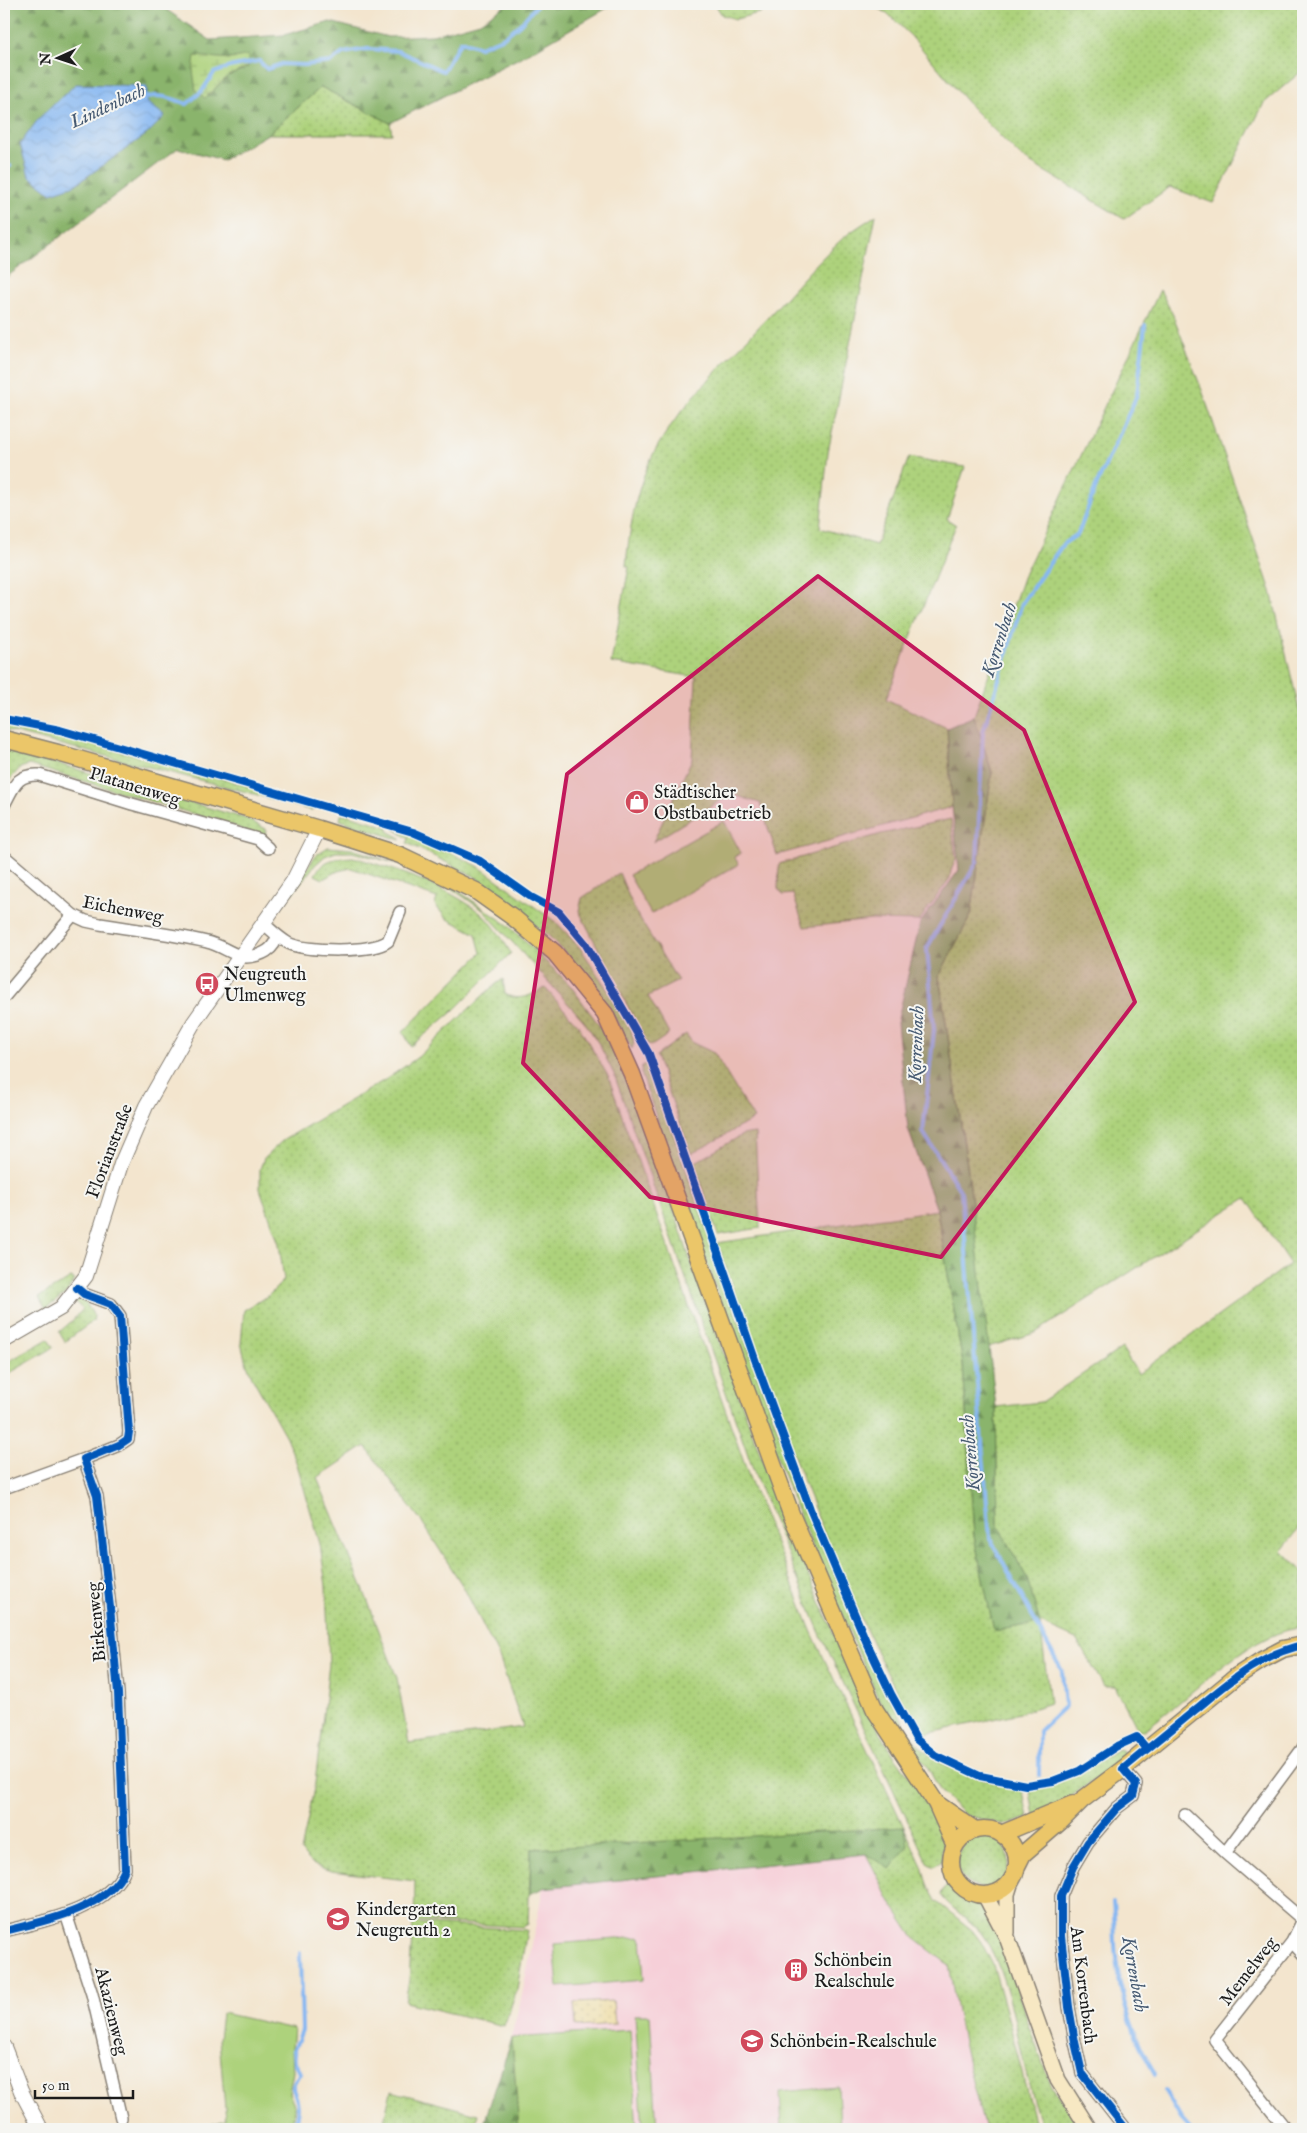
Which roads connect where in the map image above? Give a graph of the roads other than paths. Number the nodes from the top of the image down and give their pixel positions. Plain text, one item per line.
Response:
1 (4, 739) edge
2 (4, 805) edge
3 (319, 829) junction
4 (268, 848) dead end
5 (4, 856) edge
6 (400, 912) dead end
7 (73, 915) junction
8 (263, 923) junction
9 (277, 934) junction
10 (239, 956) junction
11 (4, 997) edge
12 (77, 1288) junction
13 (4, 1341) edge
14 (84, 1459) junction
15 (4, 1488) edge
16 (1303, 1645) edge
17 (1303, 1748) edge
18 (1123, 1769) junction
19 (1082, 1800) junction
20 (936, 1802) junction
21 (1185, 1814) dead end
22 (974, 1830) junction
23 (1001, 1834) junction
24 (955, 1846) junction
25 (1225, 1853) junction
26 (1014, 1873) junction
27 (985, 1895) junction
28 (66, 1914) junction
29 (1303, 1920) edge
30 (4, 1931) edge
31 (1007, 1937) junction
32 (1292, 1942) junction
33 (1303, 1954) edge
34 (4, 2047) edge
35 (121, 2118) dead end
36 (42, 2129) edge
37 (1089, 2129) edge
38 (1126, 2129) edge
39 (1286, 2129) edge

1 - 3 main road
2 - 4 street, Platanenweg
3 - 8 street, Florianstraße
3 - 20 main road
5 - 7 street
6 - 9 street
7 - 10 street, Eichenweg
7 - 11 street, Eichenweg
8 - 9 street
8 - 10 street, Florianstraße
9 - 10 street
10 - 12 street, Florianstraße
12 - 13 street, Florianstraße
12 - 14 street
14 - 15 street
14 - 28 street, Birkenweg
16 - 18 main road
17 - 25 street
18 - 19 main road
18 - 38 street, Am Korrenbach
19 - 23 main road
19 - 26 main road
20 - 22 main road
20 - 24 main road
21 - 25 street
22 - 23 main road
22 - 24 main road
23 - 26 main road
24 - 27 main road
25 - 29 street
26 - 27 main road
26 - 31 main road
27 - 31 main road
28 - 30 street, Birkenweg
28 - 35 street, Akazienweg
29 - 32 street, Memelweg
31 - 37 main road
32 - 33 street
32 - 39 street, Memelweg
34 - 36 street

